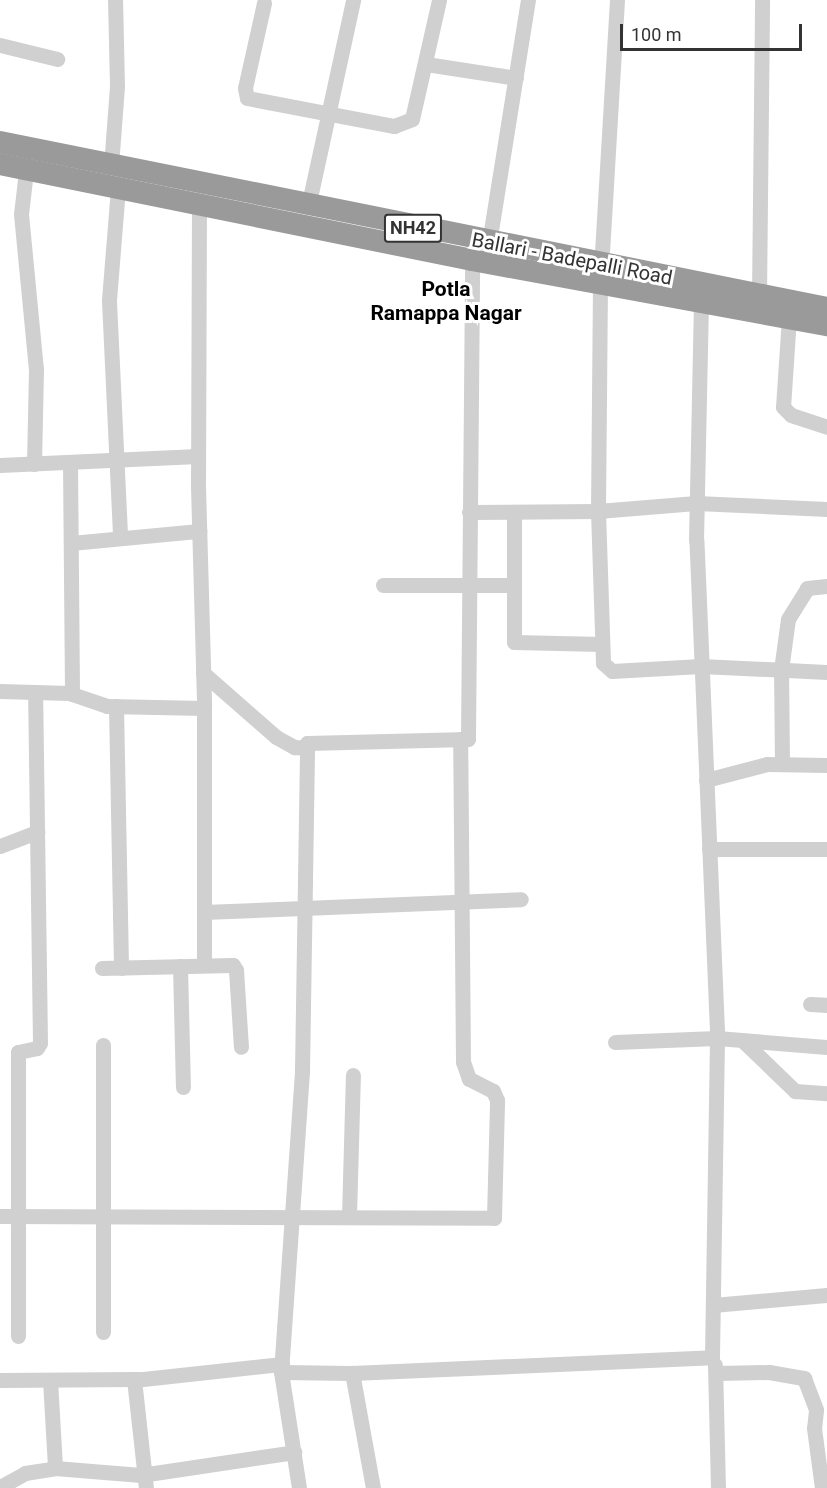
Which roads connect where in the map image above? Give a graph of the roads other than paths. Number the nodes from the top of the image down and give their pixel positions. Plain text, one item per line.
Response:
1 (115, 0) edge
2 (353, 0) edge
3 (439, 0) edge
4 (528, 0) edge
5 (617, 0) edge
6 (762, 0) edge
7 (264, 3) dead end
8 (0, 45) edge
9 (57, 59) dead end
10 (426, 64) junction
11 (516, 78) junction
12 (328, 114) junction
13 (0, 142) edge
14 (0, 164) edge
15 (111, 166) junction
16 (26, 171) junction
17 (118, 188) junction
18 (199, 204) junction
19 (308, 207) junction
20 (489, 243) junction
21 (472, 260) junction
22 (601, 274) junction
23 (759, 296) junction
24 (701, 303) junction
25 (827, 308) edge
26 (789, 317) junction
27 (827, 325) edge
28 (827, 427) edge
29 (198, 456) junction
30 (116, 457) junction
31 (70, 462) junction
32 (34, 464) junction
33 (0, 465) edge
34 (696, 503) junction
35 (827, 509) edge
36 (598, 511) junction
37 (469, 512) junction
38 (514, 513) junction
39 (199, 531) junction
40 (120, 538) junction
41 (70, 543) junction
42 (468, 584) junction
43 (383, 585) dead end
44 (514, 585) junction
45 (827, 586) edge
46 (602, 645) junction
47 (701, 666) junction
48 (781, 670) junction
49 (827, 672) edge
50 (203, 674) junction
51 (0, 691) edge
52 (34, 692) junction
53 (72, 694) junction
54 (116, 706) junction
55 (204, 708) junction
56 (460, 740) junction
57 (307, 748) junction
58 (782, 762) junction
59 (827, 765) edge
60 (706, 780) junction
61 (37, 832) junction
62 (0, 846) edge
63 (709, 849) junction
64 (827, 849) edge
65 (521, 899) dead end
66 (461, 901) junction
67 (302, 906) junction
68 (204, 912) junction
69 (204, 965) junction
70 (180, 966) junction
71 (102, 968) dead end
72 (121, 968) junction
73 (810, 1004) dead end
74 (827, 1005) edge
75 (717, 1038) junction
76 (742, 1040) junction
77 (615, 1042) dead end
78 (103, 1045) dead end
79 (241, 1047) dead end
80 (827, 1047) edge
81 (353, 1075) dead end
82 (183, 1087) dead end
83 (827, 1093) edge
84 (290, 1215) junction
85 (0, 1216) edge
86 (349, 1216) junction
87 (18, 1217) junction
88 (102, 1217) junction
89 (827, 1295) edge
90 (713, 1305) junction
91 (103, 1332) dead end
92 (18, 1336) dead end
93 (712, 1357) junction
94 (281, 1368) junction
95 (352, 1373) junction
96 (717, 1373) junction
97 (138, 1379) junction
98 (0, 1380) edge
99 (50, 1380) junction
100 (294, 1452) junction
101 (55, 1468) junction
102 (145, 1481) edge
103 (0, 1487) edge
104 (299, 1488) edge
105 (373, 1488) edge
106 (718, 1488) edge
107 (822, 1488) edge

1 - 15 street
2 - 12 street
3 - 10 street
4 - 11 street
5 - 22 street
6 - 23 street
7 - 12 street
8 - 9 street
10 - 11 street
10 - 12 street
11 - 20 street
12 - 19 street
13 - 15 highway, Ballari - Badepalli Road / NH42
14 - 16 highway, Ballari - Badepalli Road / NH42
15 - 19 highway, Ballari - Badepalli Road / NH42
16 - 17 highway, Ballari - Badepalli Road / NH42
16 - 32 street
17 - 18 highway, Ballari - Badepalli Road / NH42
17 - 30 street
18 - 21 highway, Ballari - Badepalli Road / NH42
18 - 29 street
19 - 20 highway, Ballari - Badepalli Road / NH42
20 - 22 highway, Ballari - Badepalli Road / NH42
21 - 22 highway, Ballari - Badepalli Road / NH42
21 - 37 street
22 - 23 highway, Ballari - Badepalli Road / NH42
22 - 24 highway, Ballari - Badepalli Road / NH42
22 - 36 street
23 - 25 highway, Ballari - Badepalli Road / NH42
24 - 26 highway, Ballari - Badepalli Road / NH42
24 - 34 street
26 - 27 highway, Ballari - Badepalli Road / NH42
26 - 28 street
29 - 30 street
29 - 39 street
30 - 31 street
30 - 40 street
31 - 32 street
31 - 41 street
32 - 33 street
34 - 35 street
34 - 36 street
34 - 47 street
36 - 38 street
36 - 46 street
37 - 38 street
37 - 42 street
38 - 44 street
39 - 40 street
39 - 50 street
40 - 41 street
41 - 53 street
42 - 43 street
42 - 44 street
42 - 56 street
44 - 46 street
45 - 48 street
46 - 47 street
47 - 48 street
47 - 60 street
48 - 49 street
48 - 58 street
50 - 55 street
50 - 57 street
51 - 52 street
52 - 53 street
52 - 61 street
53 - 54 street
54 - 55 street
54 - 72 street
55 - 68 street
56 - 57 street
56 - 66 street
57 - 67 street
58 - 59 street
58 - 60 street
60 - 63 street
61 - 62 street
61 - 87 street
63 - 64 street
63 - 75 street
65 - 66 street
66 - 67 street
66 - 86 street
67 - 68 street
67 - 84 street
68 - 69 street
69 - 70 street
69 - 79 street
70 - 72 street
70 - 82 street
71 - 72 street
73 - 74 street
75 - 76 street
75 - 77 street
75 - 90 street
76 - 80 street
76 - 83 street
78 - 88 street
81 - 86 street
84 - 86 street
84 - 88 street
84 - 94 street
85 - 87 street
87 - 88 street
87 - 92 street
88 - 91 street
89 - 90 street
90 - 93 street
93 - 95 street
93 - 96 street
94 - 95 street
94 - 97 street
94 - 100 street
95 - 105 street
96 - 106 street
96 - 107 street
97 - 99 street
97 - 102 street
98 - 99 street
99 - 101 street
100 - 102 street
100 - 104 street
101 - 102 street
101 - 103 street

